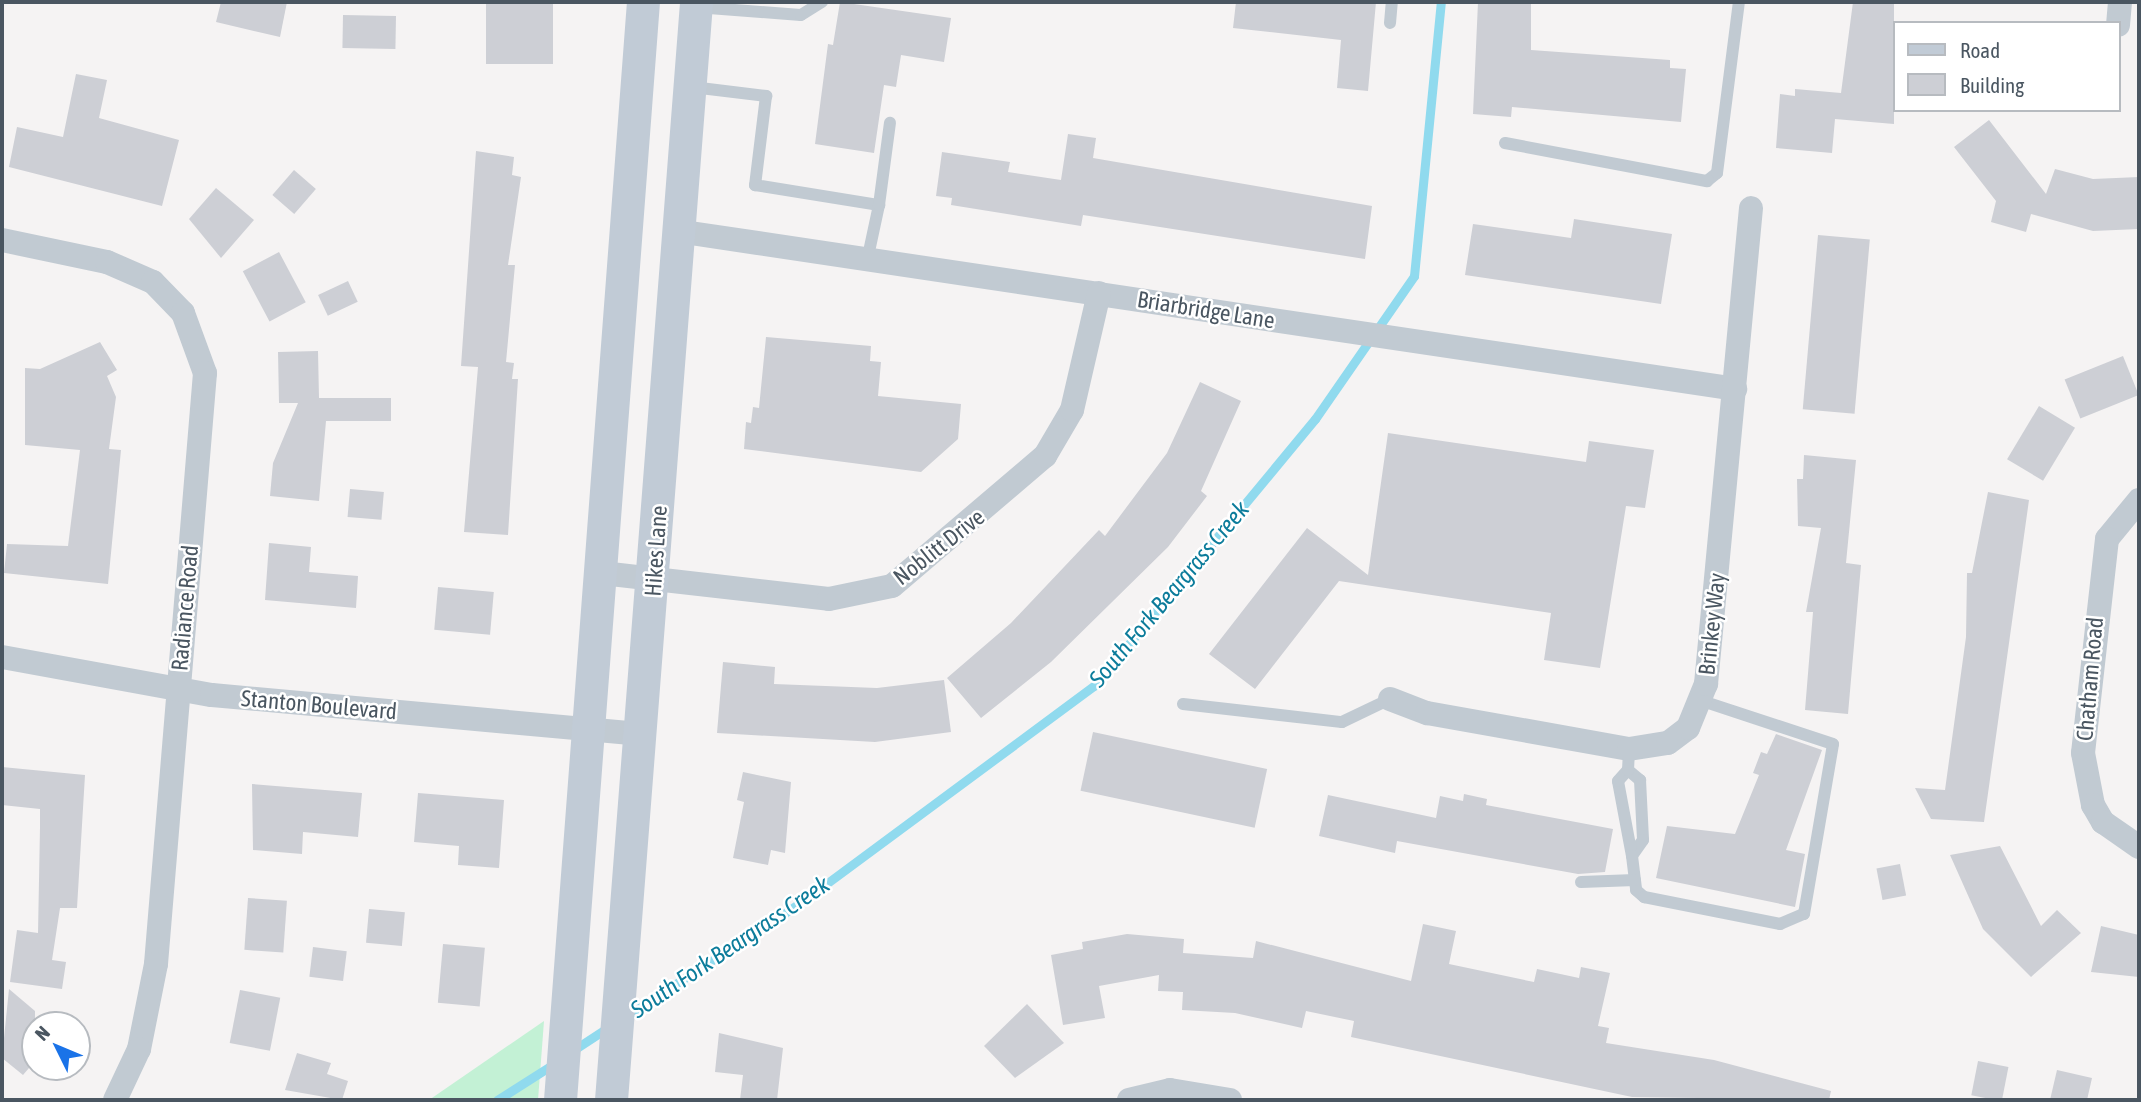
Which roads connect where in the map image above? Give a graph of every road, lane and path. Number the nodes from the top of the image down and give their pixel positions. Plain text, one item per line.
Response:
1 (643, 2) edge
2 (822, 2) edge
3 (1392, 2) edge
4 (1739, 2) edge
5 (2120, 2) edge
6 (696, 5) edge
7 (801, 8) edge
8 (2118, 21) edge
9 (1390, 23) dead end
10 (689, 86) junction
11 (891, 123) dead end
12 (1506, 143) dead end
13 (879, 205) junction
14 (1751, 208) dead end
15 (677, 231) junction
16 (2, 240) edge
17 (867, 261) junction
18 (1099, 293) junction
19 (1735, 389) junction
20 (2139, 500) edge
21 (602, 573) junction
22 (655, 577) junction
23 (2, 657) edge
24 (178, 689) junction
25 (1390, 699) joint
26 (1702, 701) junction
27 (1183, 704) dead end
28 (590, 730) junction
29 (639, 734) junction
30 (1629, 759) junction
31 (2139, 847) edge
32 (1632, 856) junction
33 (1635, 880) junction
34 (1581, 882) dead end
35 (611, 1090) edge
36 (114, 1100) edge
37 (561, 1100) edge
38 (1129, 1100) edge
39 (1230, 1100) edge

1 - 21 main road
2 - 7 lane
3 - 9 lane
4 - 12 lane
5 - 8 street
6 - 7 lane
6 - 10 main road, Hikes Lane
10 - 13 lane
10 - 15 main road, Hikes Lane
11 - 13 lane
13 - 17 lane
14 - 19 street, Brinkey Way
15 - 17 street, Briarbridge Lane
15 - 22 main road, Hikes Lane
16 - 24 street, Radiance Road
17 - 18 street, Briarbridge Lane
18 - 19 street, Briarbridge Lane
18 - 22 street, Noblitt Drive
19 - 26 street, Brinkey Way
20 - 31 street, Chatham Road
21 - 22 street, Noblitt Drive
21 - 28 main road
22 - 29 main road, Hikes Lane
23 - 24 street, Stanton Boulevard
24 - 28 street, Stanton Boulevard
24 - 36 street, Radiance Road
25 - 27 lane
25 - 30 street, Brinkey Way
26 - 30 street, Brinkey Way
26 - 33 lane
28 - 29 street, Stanton Boulevard
28 - 37 main road
29 - 35 main road, Hikes Lane
30 - 32 lane
30 - 32 lane
32 - 33 lane
33 - 34 lane
38 - 39 street

